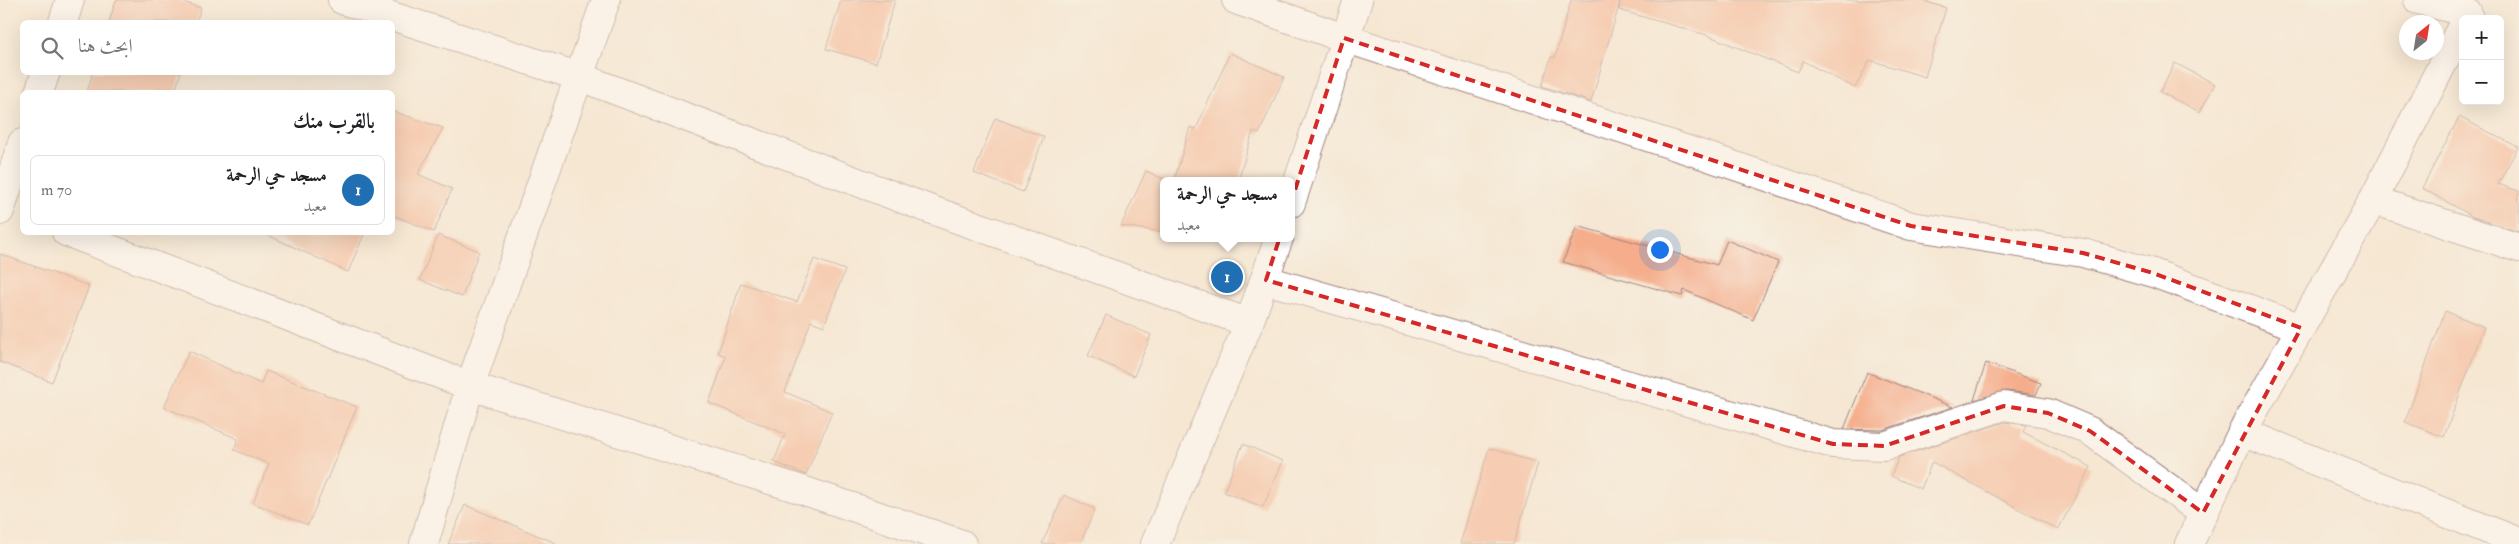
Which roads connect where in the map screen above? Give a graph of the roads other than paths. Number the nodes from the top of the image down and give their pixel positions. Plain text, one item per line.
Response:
1 (70, 0) edge
2 (342, 0) edge
3 (606, 0) edge
4 (1236, 0) edge
5 (1358, 0) edge
6 (2418, 0) edge
7 (2468, 14) edge
8 (64, 20) edge
9 (1344, 38) junction
10 (45, 75) edge
11 (580, 77) junction
12 (40, 90) edge
13 (20, 153) edge
14 (1295, 191) edge
15 (2373, 200) junction
16 (8, 211) edge
17 (74, 235) edge
18 (1278, 242) edge
19 (2519, 248) edge
20 (1266, 280) junction
21 (1249, 323) junction
22 (2301, 328) junction
23 (470, 386) junction
24 (2242, 432) junction
25 (2203, 513) junction
26 (2519, 542) edge
27 (424, 544) edge
28 (962, 544) edge
29 (1155, 544) edge
30 (2189, 544) edge

1 - 8 street
2 - 11 street
3 - 11 street
4 - 9 street
5 - 9 street
6 - 7 street
7 - 15 street
9 - 14 street
9 - 22 street
10 - 12 street
11 - 21 street
11 - 23 street
13 - 16 street
15 - 19 street
15 - 22 street
17 - 23 street
18 - 20 street
20 - 21 street
20 - 25 street
21 - 29 street
22 - 24 street
23 - 27 street
23 - 28 street
24 - 25 street
24 - 26 street
25 - 30 street

